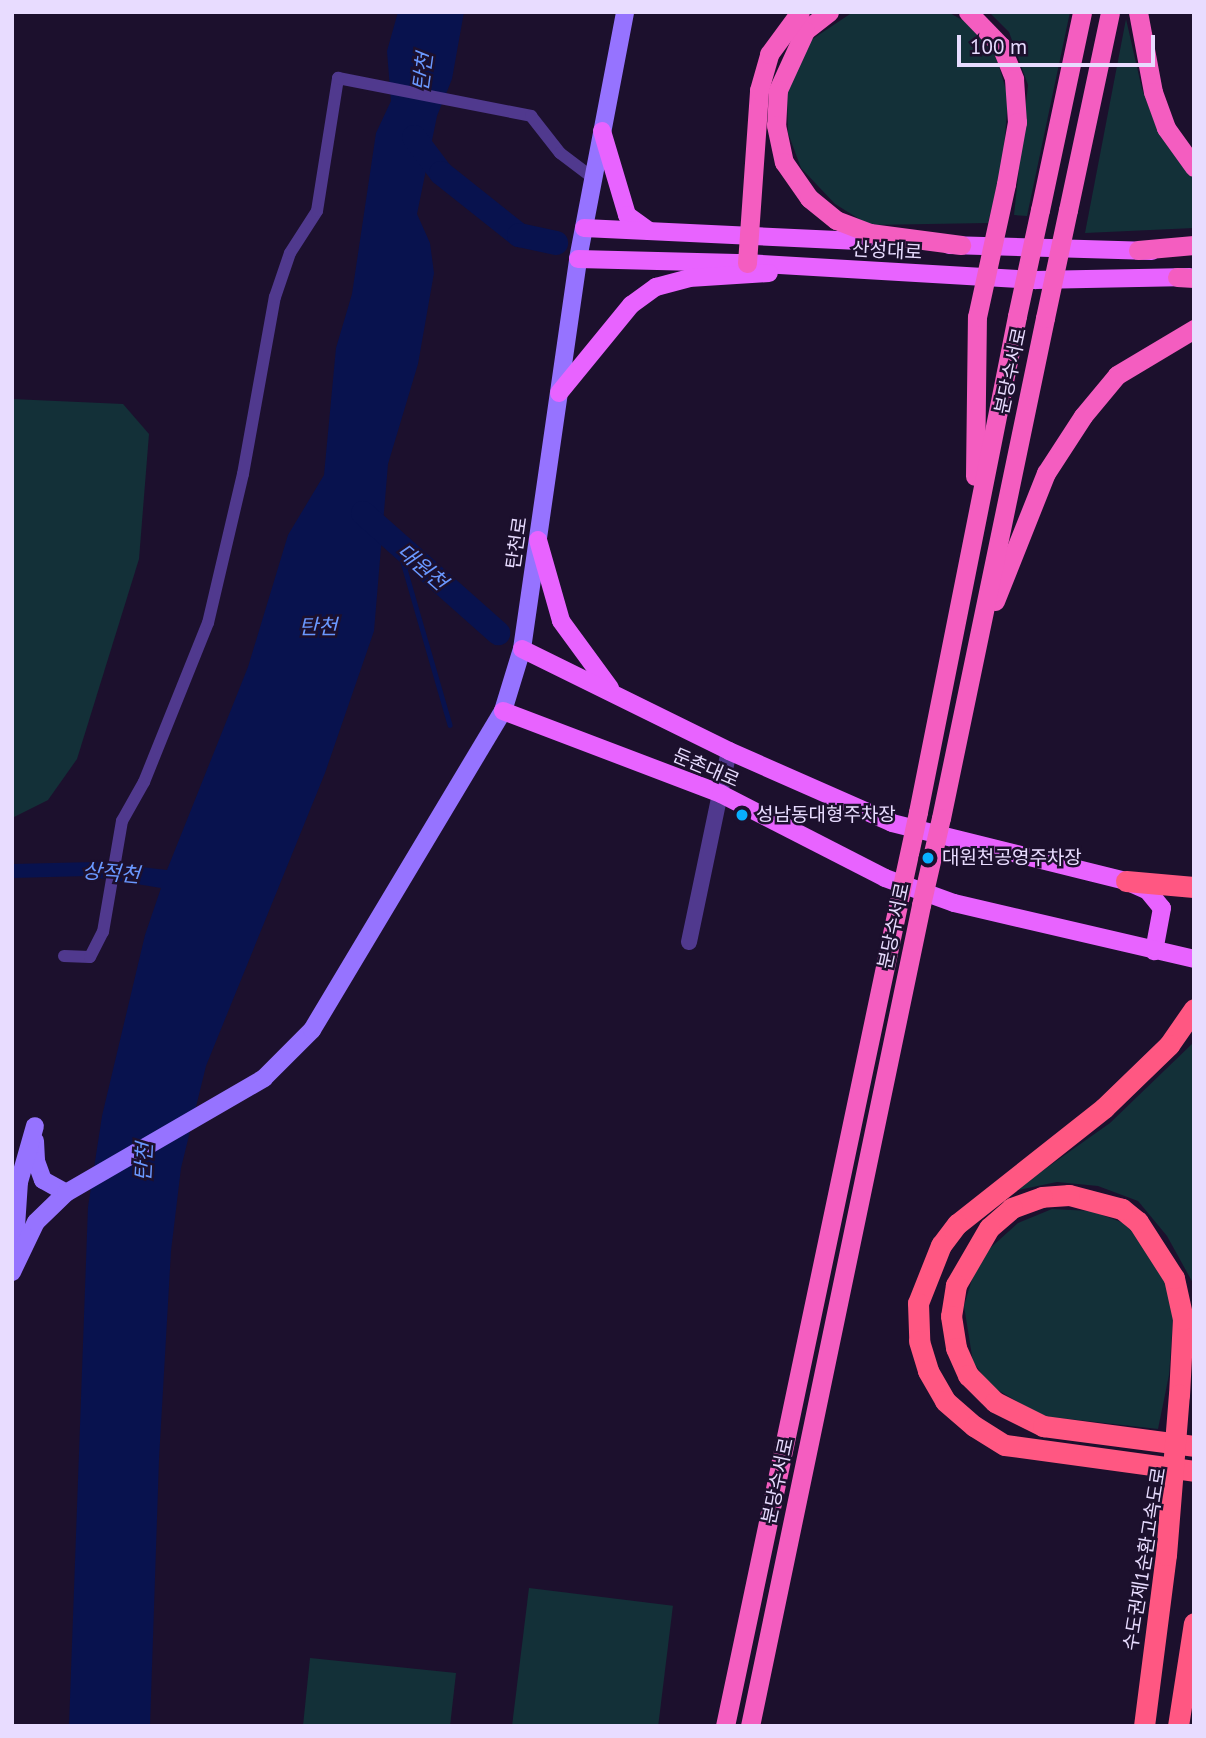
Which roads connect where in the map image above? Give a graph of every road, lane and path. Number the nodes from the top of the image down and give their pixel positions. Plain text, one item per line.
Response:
1 (625, 12) edge
2 (800, 12) edge
3 (829, 12) edge
4 (968, 12) edge
5 (1083, 12) edge
6 (1110, 12) edge
7 (1138, 12) edge
8 (602, 131) junction
9 (1194, 167) edge
10 (593, 178) junction
11 (584, 228) junction
12 (649, 231) junction
13 (749, 237) junction
14 (961, 245) junction
15 (1194, 245) edge
16 (1138, 250) junction
17 (1194, 253) edge
18 (578, 259) junction
19 (747, 263) junction
20 (808, 269) junction
21 (1188, 277) edge
22 (1194, 329) edge
23 (559, 393) junction
24 (975, 522) junction
25 (538, 540) junction
26 (976, 647) junction
27 (522, 649) junction
28 (612, 691) junction
29 (503, 711) junction
30 (729, 751) junction
31 (721, 794) junction
32 (1126, 881) junction
33 (1194, 887) edge
34 (689, 942) dead end
35 (1154, 951) junction
36 (64, 956) dead end
37 (1193, 959) edge
38 (1194, 1009) edge
39 (68, 1192) junction
40 (13, 1268) edge
41 (1186, 1397) edge
42 (1194, 1446) edge
43 (1194, 1471) edge
44 (1194, 1623) edge
45 (725, 1726) edge
46 (750, 1726) edge
47 (1144, 1726) edge
48 (1178, 1726) edge

1 - 8 main road, 탄천로
2 - 13 highway
3 - 14 highway
4 - 24 highway, bridge
5 - 24 highway, 분당수서로, bridge
6 - 26 highway, 분당수서로, bridge
7 - 9 highway
8 - 10 main road, 탄천로
8 - 12 main road
10 - 11 main road, 탄천로
10 - 36 street
11 - 12 main road, 산성대로
11 - 18 main road, 탄천로
12 - 13 main road, 산성대로
13 - 14 main road, 산성대로
13 - 19 highway
14 - 16 main road, 산성대로
15 - 16 highway
16 - 17 main road, 산성대로
18 - 19 main road, 산성대로
18 - 23 main road, 탄천로
19 - 20 main road, 산성대로
20 - 21 main road, 산성대로
20 - 23 main road
22 - 26 highway
23 - 25 main road, 탄천로
24 - 45 highway, 분당수서로, bridge
25 - 27 main road, 탄천로
25 - 28 main road
26 - 46 highway, 분당수서로, bridge
27 - 28 main road, 둔촌대로
27 - 29 main road, 탄천로
28 - 30 main road, 둔촌대로
29 - 31 main road, 둔촌대로
29 - 39 main road, 탄천로
30 - 31 street
30 - 32 main road, 둔촌대로
31 - 34 street
31 - 35 main road, 둔촌대로
32 - 33 highway
32 - 35 main road
35 - 37 main road
38 - 43 highway
39 - 40 main road
39 - 40 main road
41 - 42 highway, 수도권제1순환고속도로
41 - 47 highway, 수도권제1순환고속도로, bridge
44 - 48 highway

